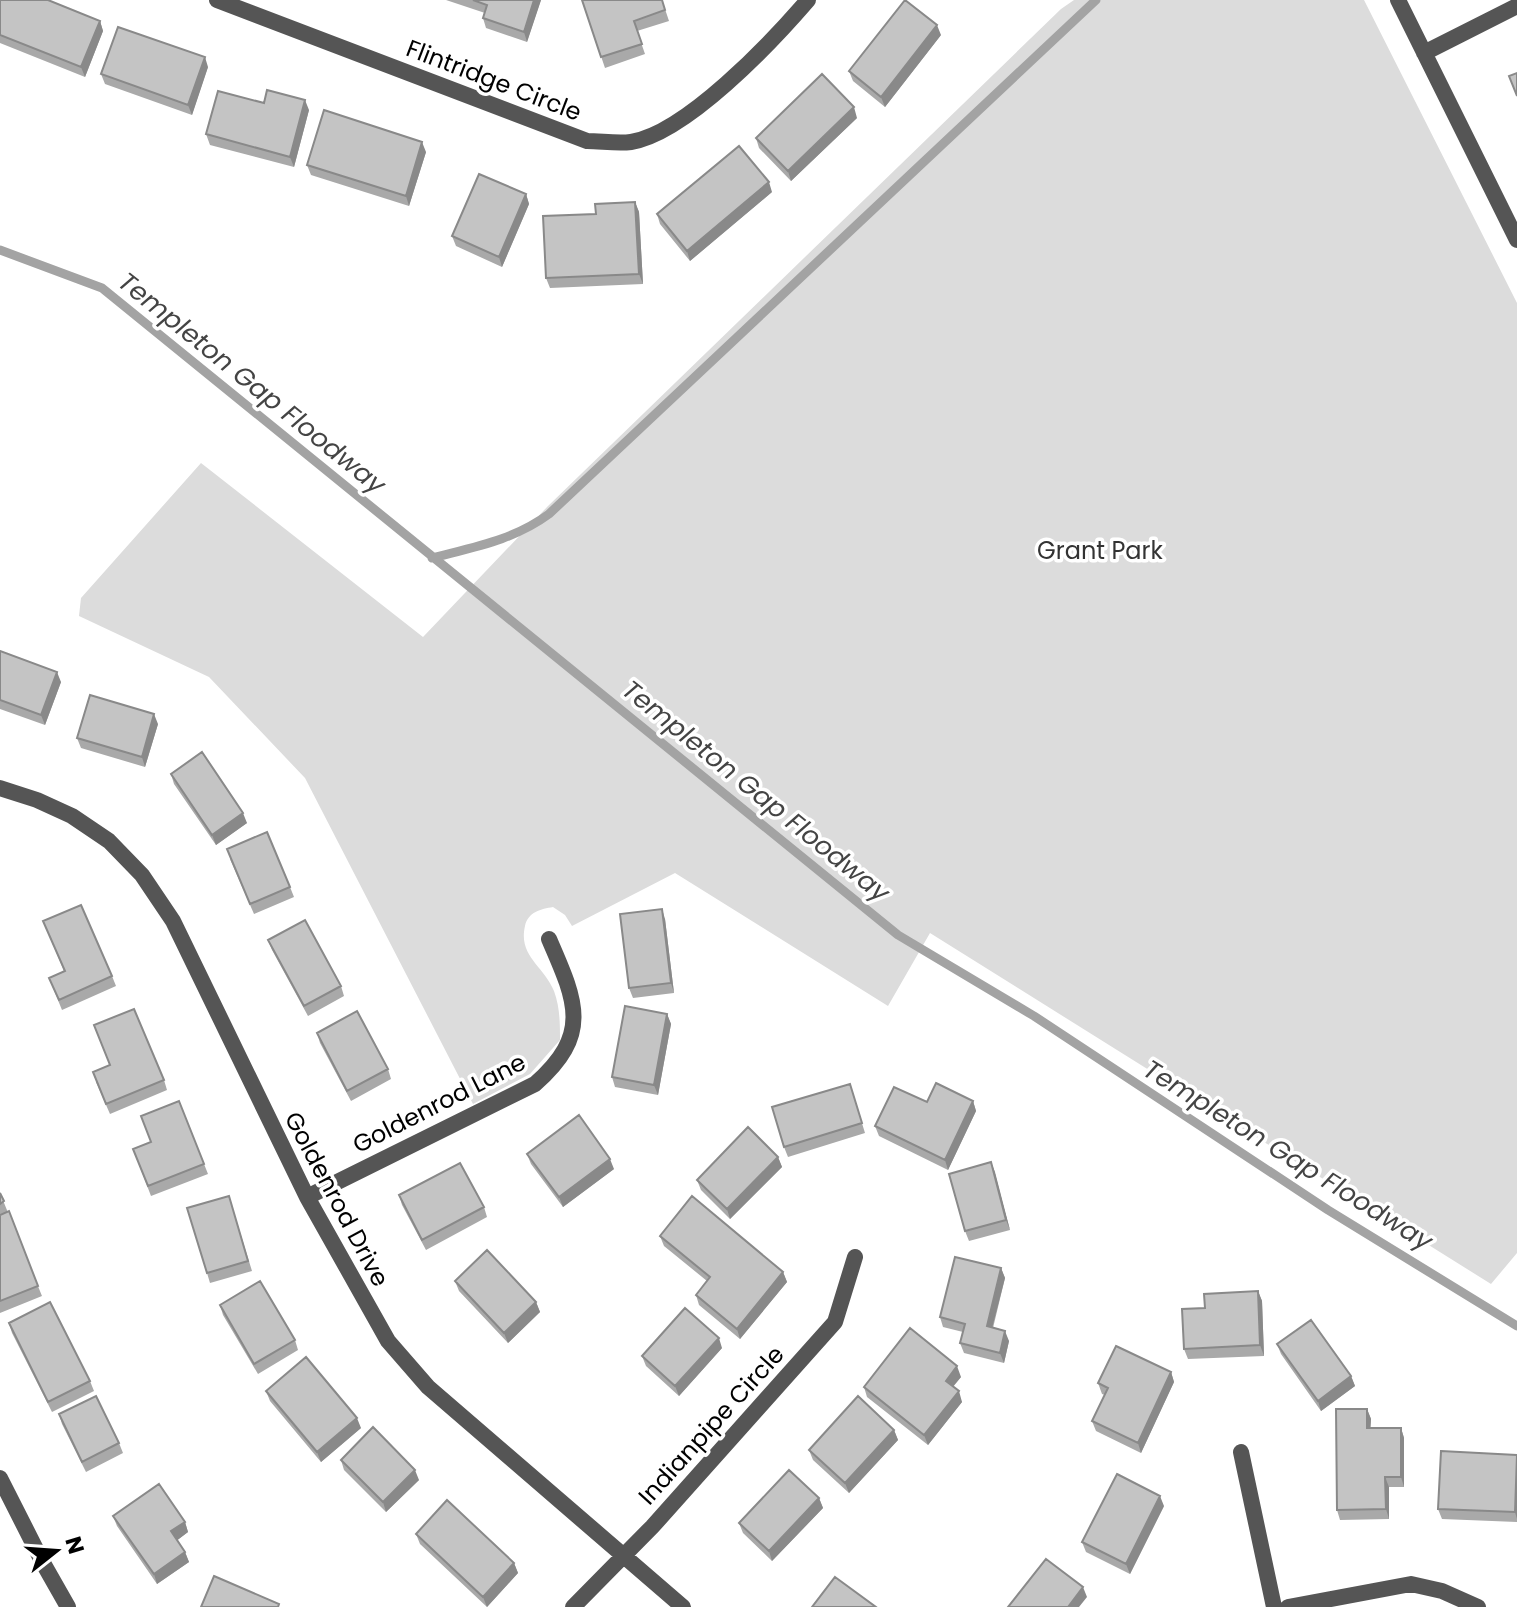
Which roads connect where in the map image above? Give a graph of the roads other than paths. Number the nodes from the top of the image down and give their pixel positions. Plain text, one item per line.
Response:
1 (217, 0) edge
2 (808, 0) edge
3 (1398, 0) edge
4 (1517, 6) edge
5 (1424, 53) junction
6 (1517, 240) edge
7 (0, 788) edge
8 (549, 939) dead end
9 (307, 1197) junction
10 (855, 1257) dead end
11 (1241, 1452) dead end
12 (0, 1478) edge
13 (623, 1556) junction
14 (68, 1607) edge
15 (573, 1607) edge
16 (683, 1607) edge
17 (1274, 1607) edge
18 (1288, 1607) edge
19 (1478, 1607) edge

1 - 2 street, Flintridge Circle
3 - 5 street
4 - 5 street
5 - 6 street
7 - 9 street, Goldenrod Drive
8 - 9 street, Goldenrod Lane
9 - 13 street, Goldenrod Drive
10 - 13 street, Indianpipe Circle
11 - 17 street
12 - 14 street
13 - 15 street, Indianpipe Circle
13 - 16 street, Goldenrod Drive
18 - 19 street

